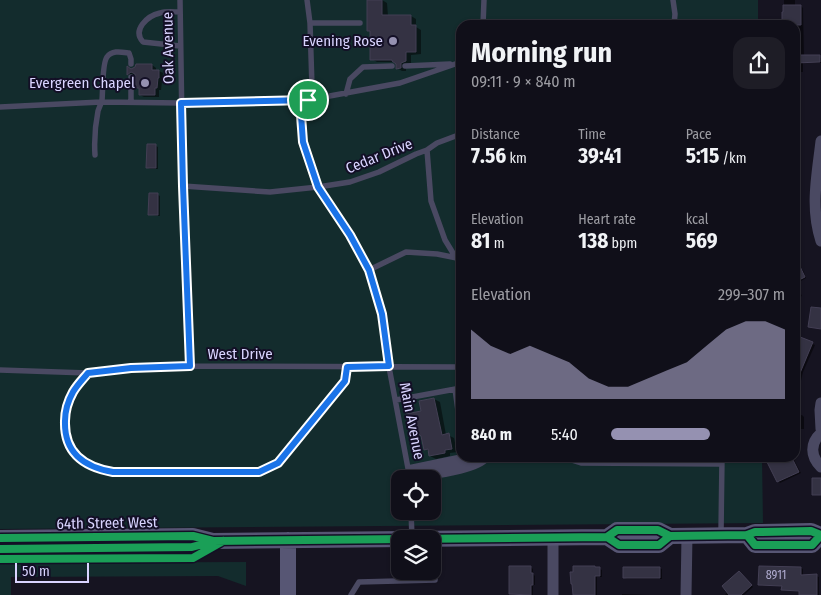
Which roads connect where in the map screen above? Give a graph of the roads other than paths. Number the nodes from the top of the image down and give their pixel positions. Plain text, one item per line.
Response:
1 (180, 0) edge
2 (307, 0) edge
3 (484, 0) edge
4 (673, 0) edge
5 (180, 12) junction
6 (483, 20) edge
7 (674, 20) edge
8 (310, 23) junction
9 (360, 23) dead end
10 (180, 46) junction
11 (456, 63) edge
12 (131, 64) dead end
13 (456, 64) edge
14 (392, 66) dead end
15 (405, 66) dead end
16 (130, 77) dead end
17 (346, 94) junction
18 (308, 100) junction
19 (102, 102) junction
20 (131, 102) junction
21 (181, 103) junction
22 (0, 106) edge
23 (456, 136) edge
24 (821, 141) edge
25 (427, 150) junction
26 (95, 155) dead end
27 (183, 186) junction
28 (318, 187) junction
29 (821, 241) edge
30 (456, 255) edge
31 (456, 258) edge
32 (369, 270) junction
33 (190, 366) junction
34 (389, 366) junction
35 (347, 367) junction
36 (456, 367) edge
37 (0, 370) edge
38 (88, 373) junction
39 (456, 389) edge
40 (396, 400) junction
41 (821, 403) edge
42 (821, 429) edge
43 (821, 433) edge
44 (456, 459) edge
45 (463, 462) edge
46 (473, 462) edge
47 (482, 462) edge
48 (578, 462) edge
49 (652, 462) edge
50 (722, 462) edge
51 (821, 467) edge
52 (409, 470) edge
53 (422, 470) edge
54 (428, 470) edge
55 (435, 470) edge
56 (441, 471) edge
57 (821, 535) edge
58 (553, 536) junction
59 (688, 536) junction
60 (721, 536) junction
61 (0, 538) edge
62 (391, 538) edge
63 (441, 538) edge
64 (288, 540) junction
65 (213, 541) junction
66 (0, 549) edge
67 (435, 580) edge
68 (288, 595) edge
69 (350, 595) edge
70 (553, 595) edge
71 (686, 595) edge

1 - 5 lane, Oak Avenue
2 - 8 lane, Main Avenue
3 - 6 lane
4 - 7 lane
5 - 10 lane, Oak Avenue
5 - 10 lane
8 - 9 lane
8 - 18 lane, Main Avenue
10 - 21 lane, Oak Avenue
11 - 15 lane
12 - 19 lane
13 - 17 lane
14 - 17 lane
16 - 20 lane
17 - 18 lane
18 - 21 lane
18 - 28 lane, Main Avenue
19 - 20 lane
19 - 22 lane
19 - 26 lane
20 - 21 lane
21 - 27 lane, Oak Avenue
23 - 25 lane, Cedar Drive
24 - 29 street
25 - 28 lane, Cedar Drive
25 - 30 lane
27 - 28 lane, Cedar Drive
27 - 33 lane, Oak Avenue
28 - 32 lane, Main Avenue
31 - 32 lane
32 - 34 lane, Main Avenue
33 - 35 lane, West Drive
33 - 38 lane, West Drive
34 - 35 lane, West Drive
34 - 36 lane, West Drive
34 - 40 lane, Main Avenue
35 - 38 lane
37 - 38 lane, West Drive
39 - 40 lane
40 - 52 lane, Main Avenue
41 - 42 street
43 - 51 street
44 - 53 lane
45 - 54 lane
46 - 55 lane
47 - 56 lane
48 - 49 lane
50 - 60 lane
57 - 60 street, 64th Street West
58 - 59 street, 64th Street West
58 - 63 street, 64th Street West
58 - 70 street
59 - 60 street, 64th Street West
59 - 71 street
61 - 65 street, 64th Street West
62 - 64 street, 64th Street West
64 - 65 street, 64th Street West
64 - 68 street
65 - 66 street, 64th Street West
67 - 69 lane

